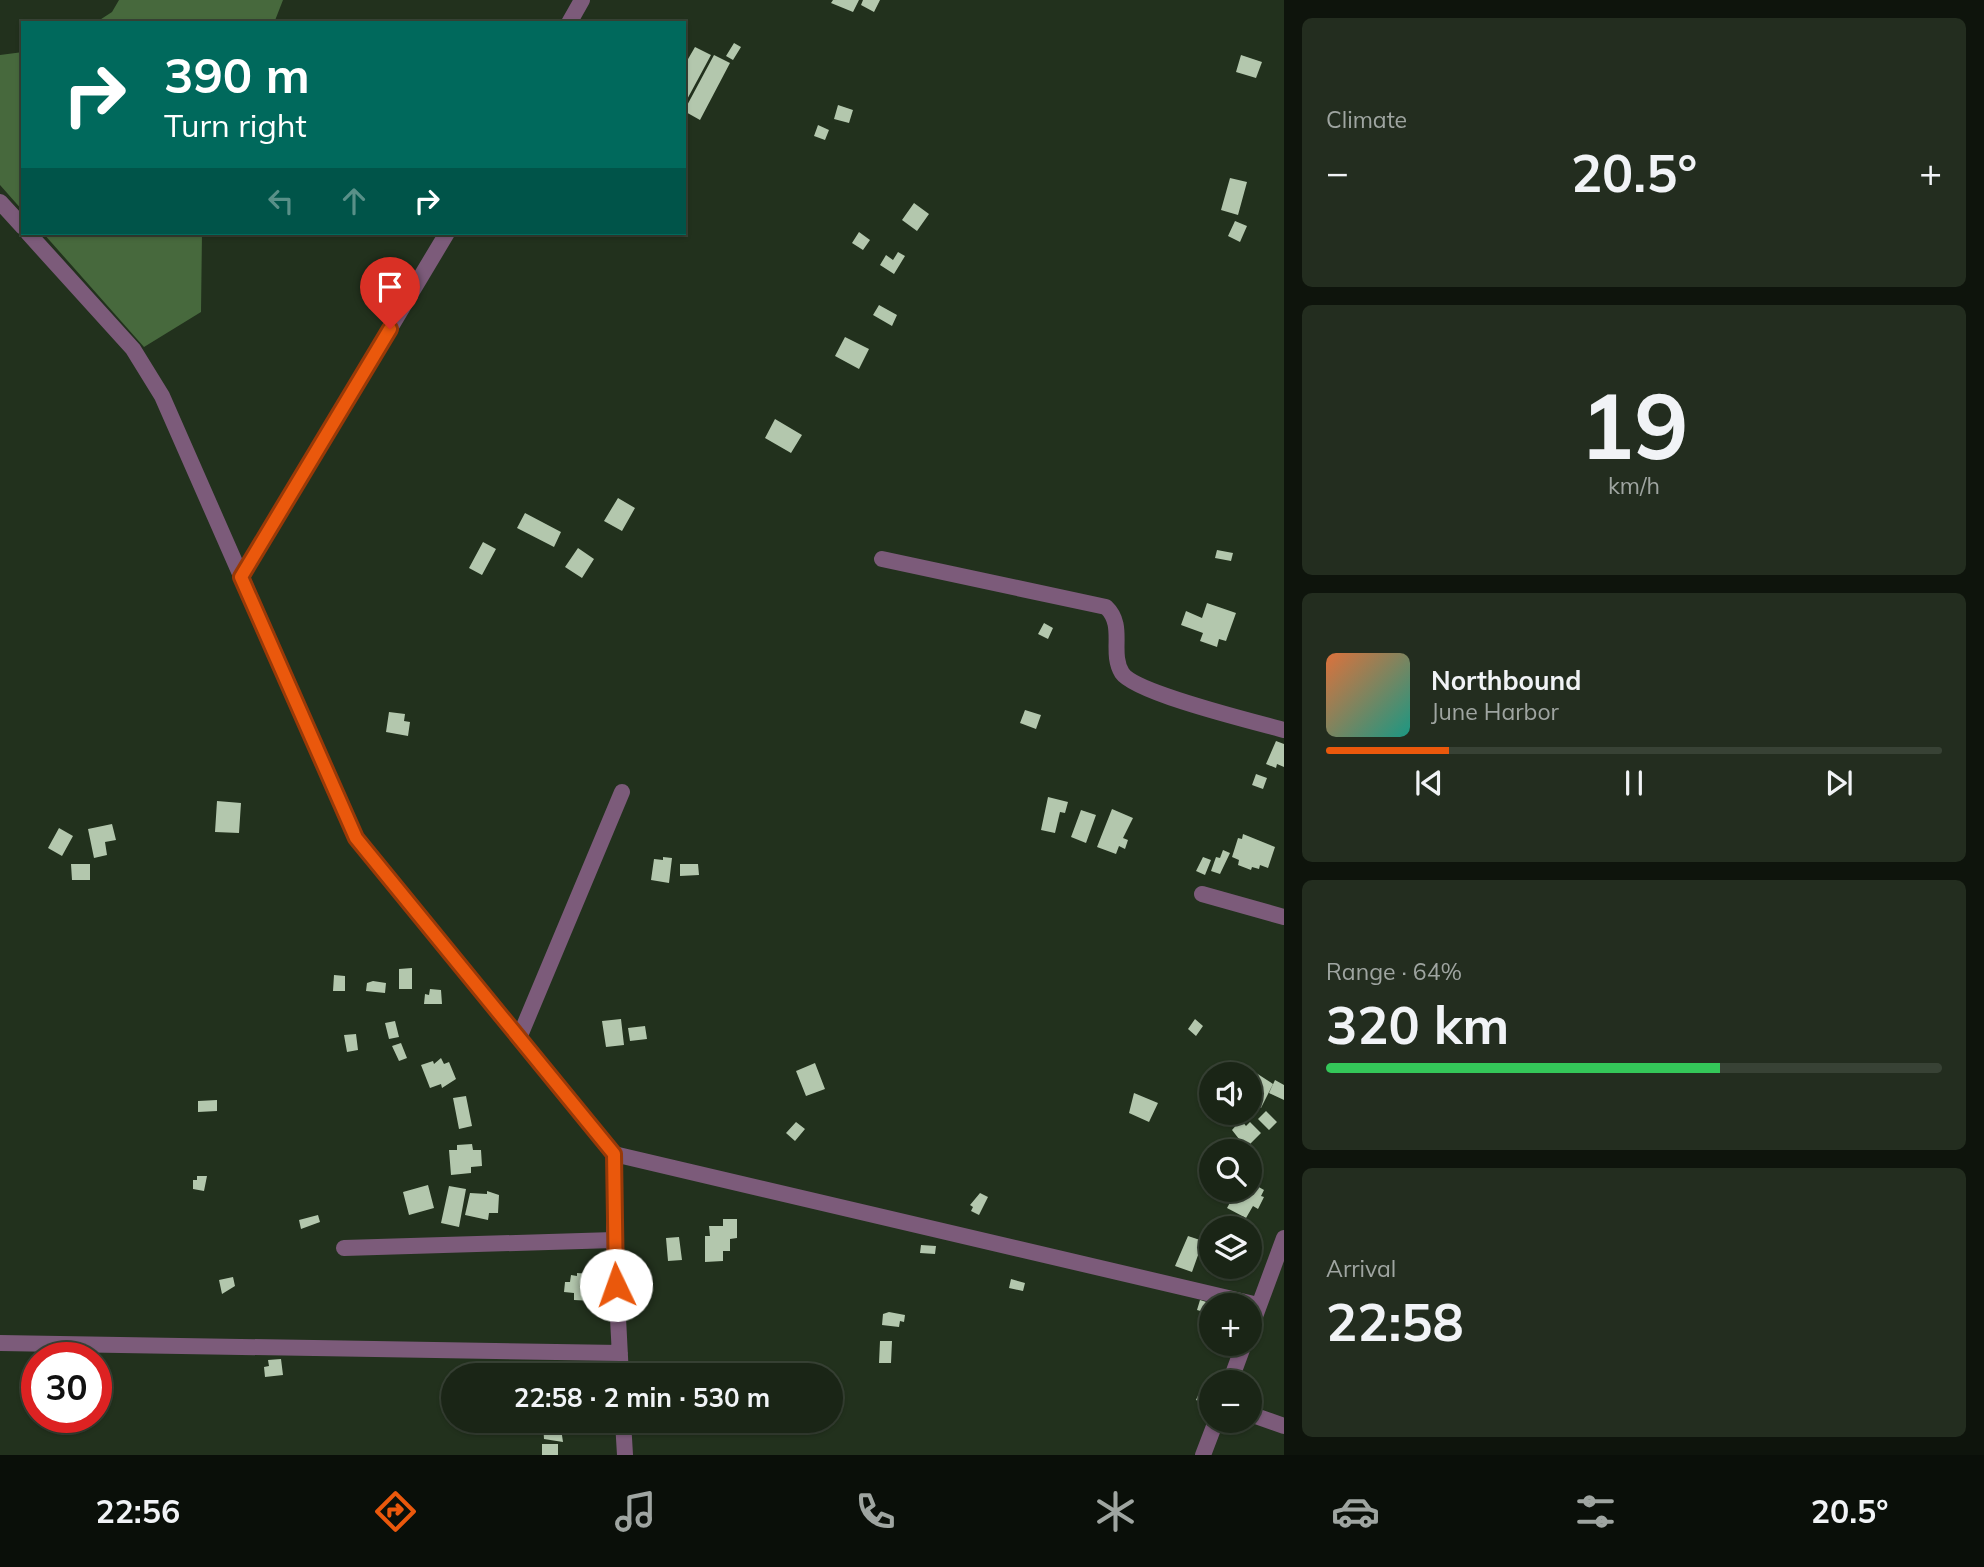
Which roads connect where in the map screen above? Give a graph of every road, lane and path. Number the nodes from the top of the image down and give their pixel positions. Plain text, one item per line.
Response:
1 (582, 0) edge
2 (570, 21) edge
3 (0, 202) edge
4 (21, 225) edge
5 (30, 235) edge
6 (446, 235) edge
7 (882, 559) dead end
8 (241, 577) junction
9 (1284, 730) edge
10 (622, 792) dead end
11 (1202, 894) dead end
12 (1284, 916) edge
13 (520, 1038) junction
14 (614, 1154) junction
15 (1284, 1238) edge
16 (614, 1240) junction
17 (344, 1248) dead end
18 (1207, 1293) edge
19 (1262, 1295) edge
20 (0, 1343) edge
21 (621, 1353) junction
22 (621, 1363) edge
23 (1262, 1418) edge
24 (1284, 1426) edge
25 (624, 1433) edge
26 (1211, 1433) edge
27 (625, 1455) edge
28 (1203, 1455) edge

1 - 2 street
3 - 4 street
5 - 8 street
6 - 8 street
7 - 9 street
8 - 13 street
10 - 13 street
11 - 12 street
13 - 14 street
14 - 16 street
14 - 18 street
15 - 19 street
16 - 17 street
16 - 21 street
20 - 21 street
21 - 22 street
23 - 24 street
25 - 27 street
26 - 28 street

